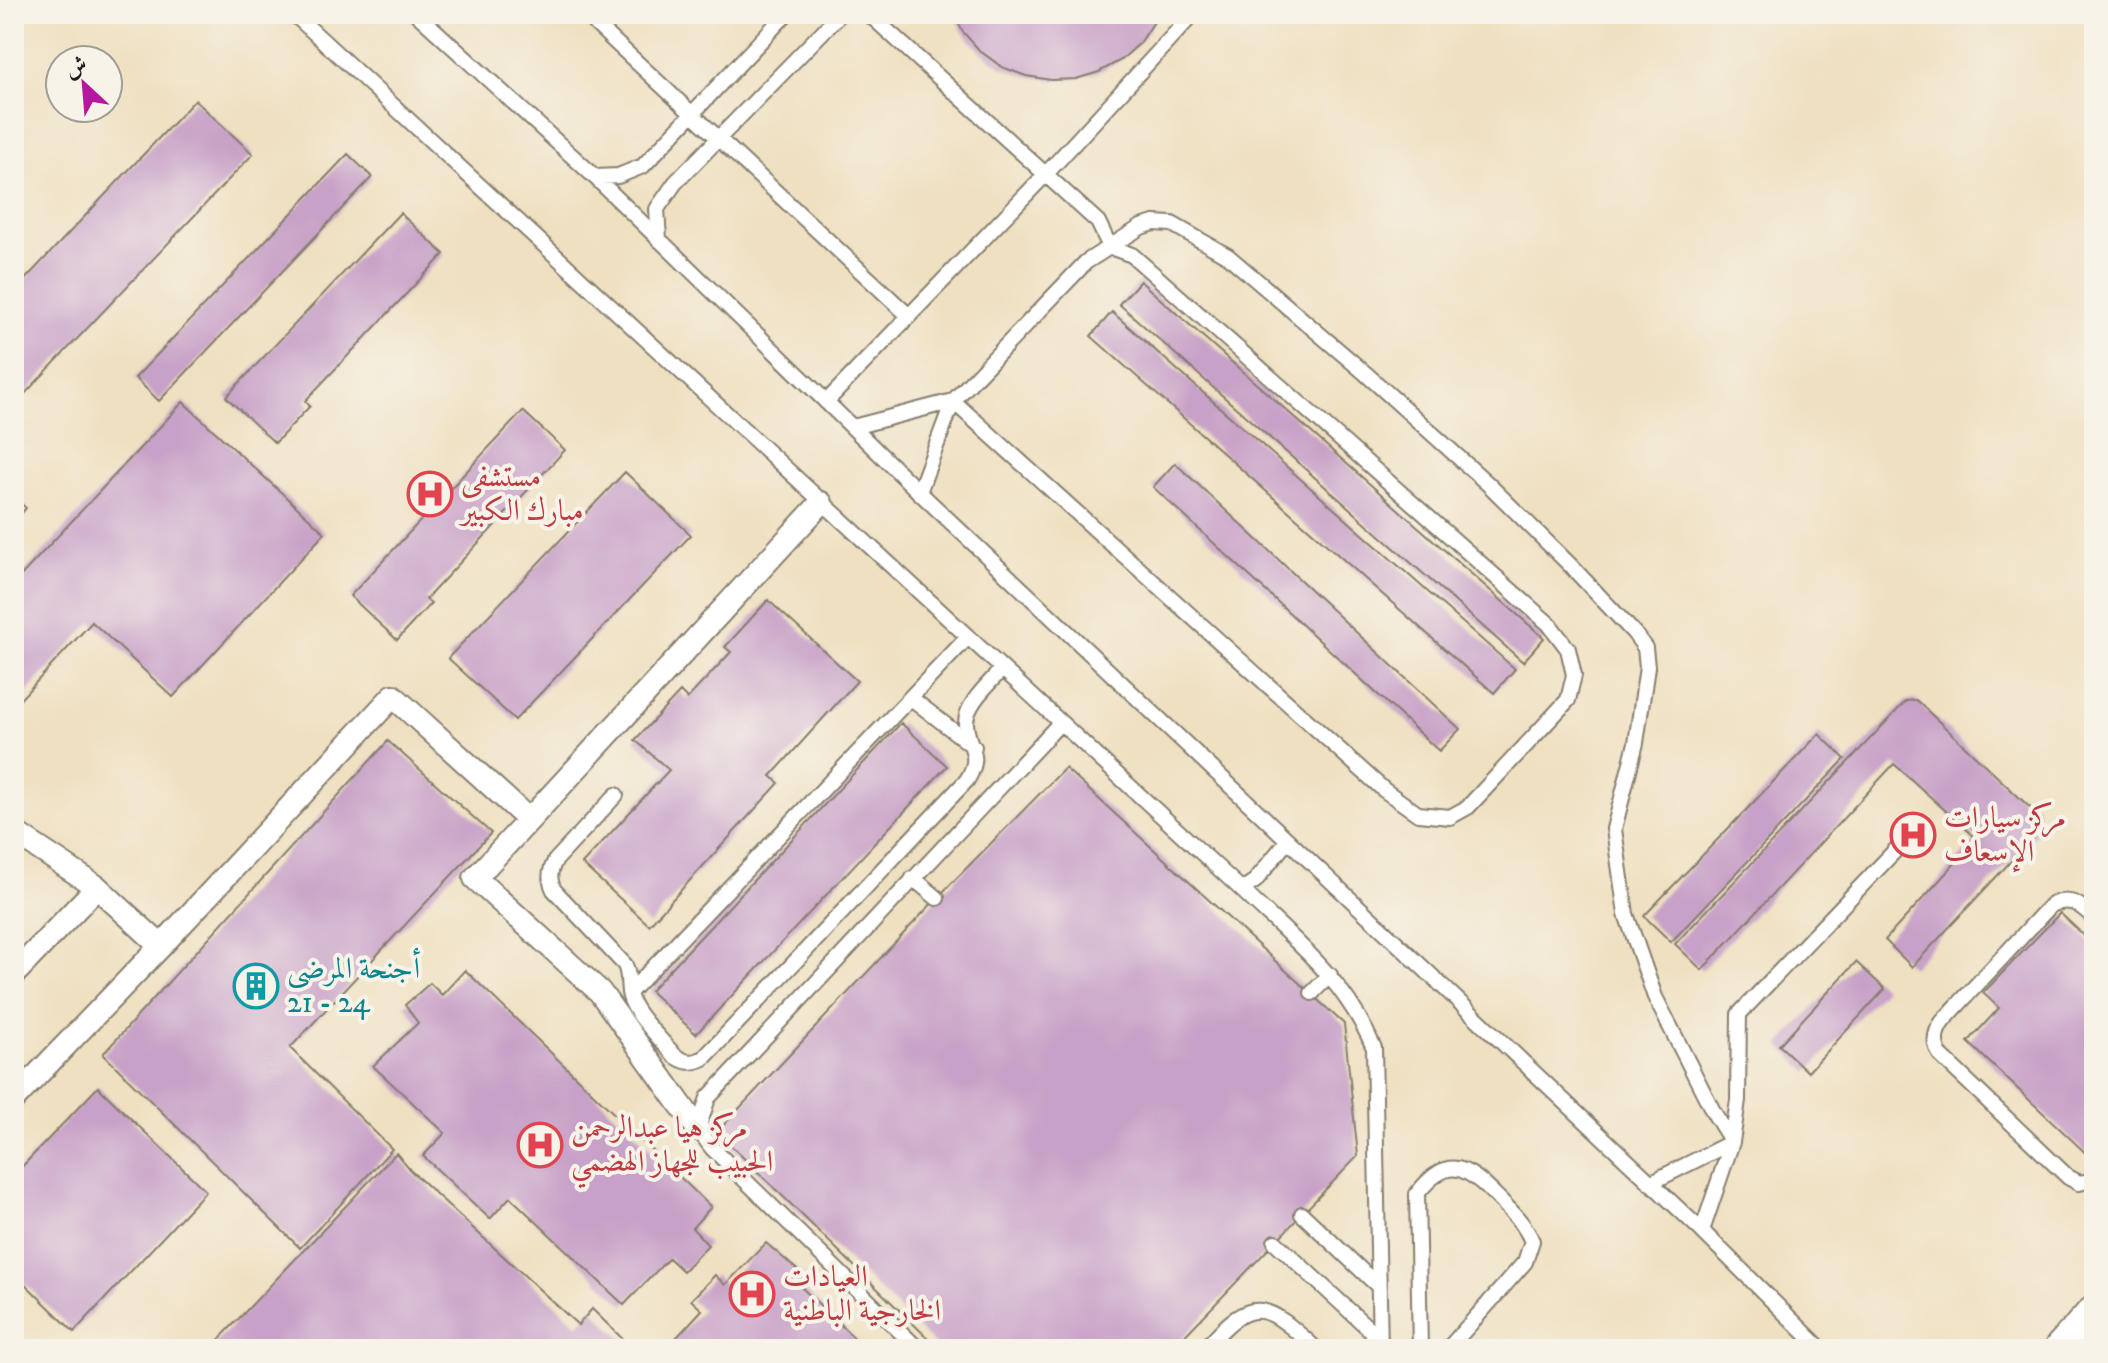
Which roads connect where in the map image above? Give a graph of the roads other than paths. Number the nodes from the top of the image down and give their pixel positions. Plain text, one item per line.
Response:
1 (294, 14) edge
2 (417, 14) edge
3 (585, 14) edge
4 (786, 14) edge
5 (840, 14) edge
6 (869, 14) edge
7 (1193, 14) edge
8 (691, 114) junction
9 (719, 139) junction
10 (1045, 175) junction
11 (595, 177) junction
12 (659, 240) junction
13 (1110, 247) junction
14 (909, 316) junction
15 (953, 401) junction
16 (826, 402) junction
17 (853, 427) junction
18 (919, 492) junction
19 (821, 503) junction
20 (968, 637) junction
21 (1002, 669) junction
22 (911, 698) junction
23 (1060, 723) junction
24 (974, 748) junction
25 (616, 795) dead end
26 (529, 820) junction
27 (14, 832) edge
28 (1909, 836) dead end
29 (1288, 840) junction
30 (913, 878) junction
31 (97, 887) junction
32 (1242, 890) junction
33 (937, 898) dead end
34 (2094, 918) edge
35 (161, 946) junction
36 (14, 974) edge
37 (1330, 975) junction
38 (629, 993) junction
39 (1312, 993) dead end
40 (14, 1099) edge
41 (698, 1129) junction
42 (1732, 1142) junction
43 (2094, 1180) edge
44 (1650, 1183) junction
45 (1302, 1214) dead end
46 (1702, 1231) junction
47 (1275, 1242) dead end
48 (1378, 1286) junction
49 (2094, 1315) edge
50 (1380, 1344) edge
51 (918, 1349) edge
52 (1205, 1349) edge
53 (1316, 1349) edge
54 (1420, 1349) edge
55 (1448, 1349) edge
56 (1821, 1349) edge
57 (2063, 1349) edge

1 - 19 lane
2 - 11 lane
3 - 8 lane
4 - 8 lane
5 - 9 lane
6 - 10 lane
7 - 10 lane
8 - 9 lane
8 - 11 lane
9 - 12 lane
9 - 14 lane
10 - 13 lane
10 - 14 lane
11 - 12 lane
12 - 16 lane
13 - 15 lane
13 - 15 lane
13 - 42 lane
14 - 16 lane
15 - 17 lane
15 - 18 lane
16 - 17 lane
17 - 18 lane
18 - 29 lane
19 - 20 lane
19 - 26 street
20 - 21 lane
20 - 22 lane
21 - 23 lane
21 - 24 lane
22 - 24 lane
22 - 38 lane
23 - 30 lane
23 - 32 lane
24 - 38 lane
25 - 38 lane
26 - 35 street
26 - 41 street
27 - 31 street
28 - 42 lane
29 - 32 lane
29 - 44 lane
30 - 33 lane
30 - 41 lane
31 - 35 street
31 - 36 street
32 - 37 lane
34 - 43 lane
35 - 40 street
37 - 39 lane
37 - 48 lane
41 - 51 lane
42 - 44 lane
42 - 46 lane
44 - 46 lane
45 - 48 lane
46 - 56 lane
47 - 50 lane
48 - 50 lane
49 - 57 street
52 - 53 lane
54 - 55 lane

